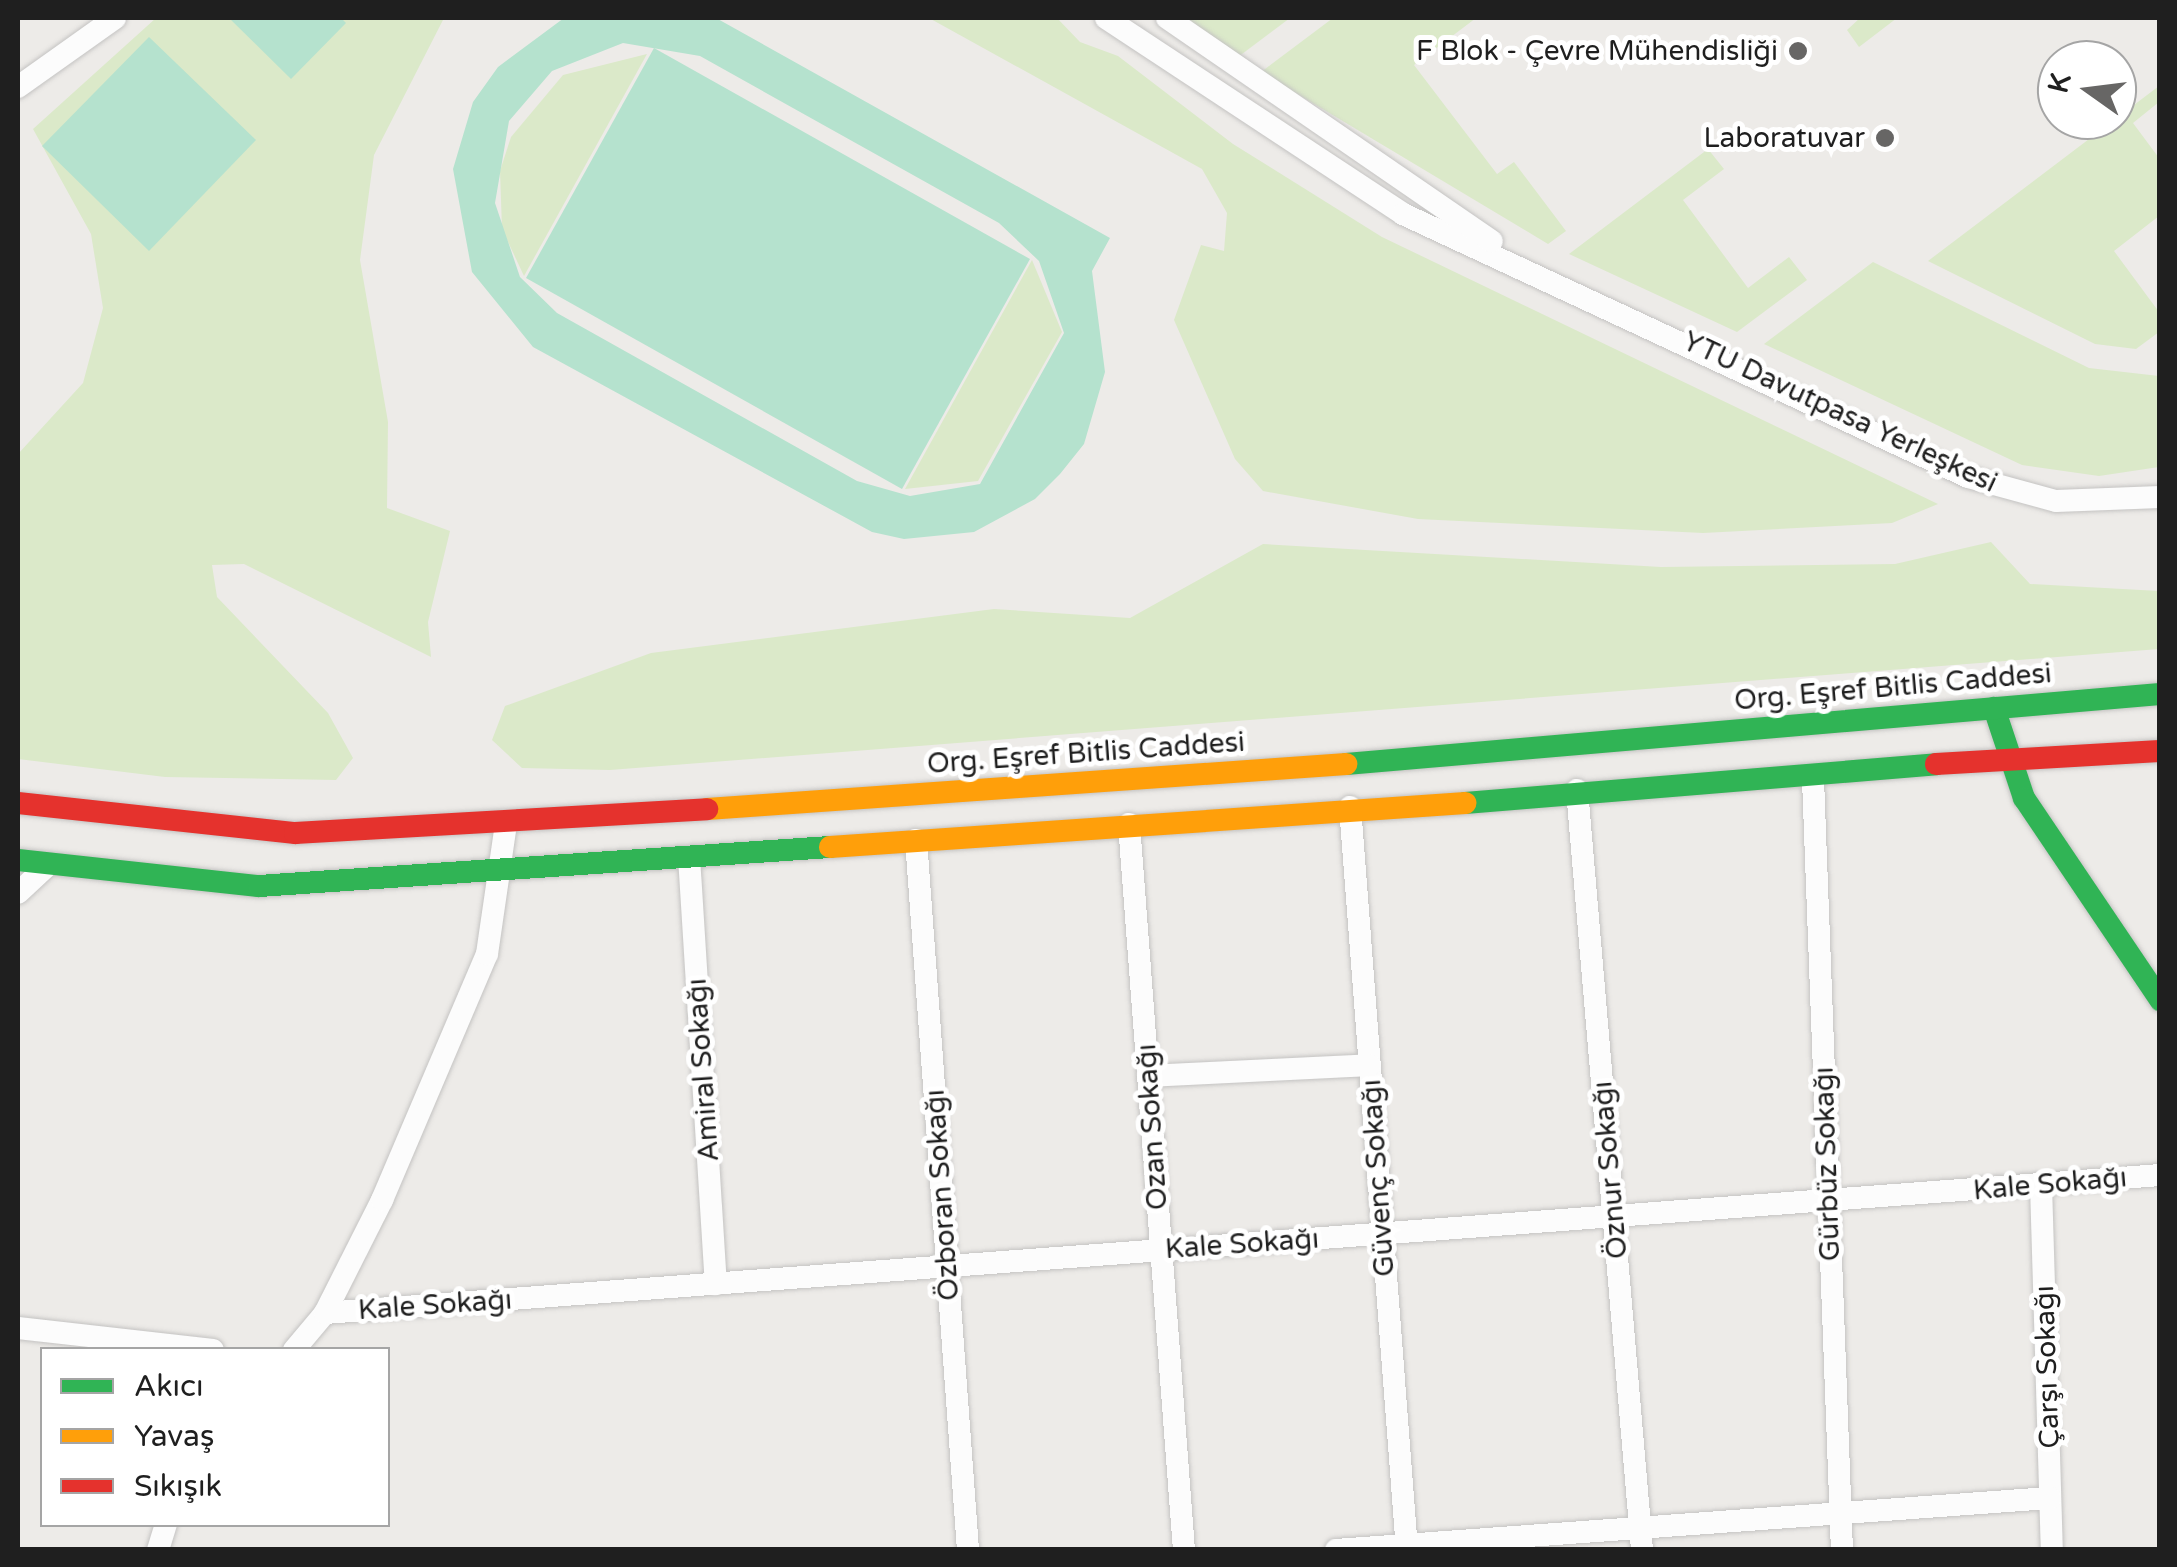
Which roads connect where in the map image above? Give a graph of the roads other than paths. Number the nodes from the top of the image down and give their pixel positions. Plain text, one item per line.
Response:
1 (115, 18) edge
2 (1153, 18) edge
3 (1167, 18) edge
4 (1107, 19) edge
5 (18, 87) edge
6 (1532, 269) junction
7 (2160, 496) edge
8 (2160, 694) edge
9 (1994, 708) junction
10 (2160, 751) edge
11 (2005, 754) junction
12 (1812, 779) junction
13 (1577, 790) junction
14 (18, 803) edge
15 (1350, 807) junction
16 (506, 824) junction
17 (1130, 824) junction
18 (916, 840) junction
19 (689, 857) junction
20 (18, 860) edge
21 (47, 866) junction
22 (506, 871) junction
23 (18, 893) edge
24 (2160, 1000) edge
25 (1370, 1065) junction
26 (1148, 1076) junction
27 (2160, 1175) edge
28 (2041, 1185) junction
29 (1828, 1200) junction
30 (1614, 1216) junction
31 (1382, 1234) junction
32 (1162, 1250) junction
33 (947, 1266) junction
34 (716, 1284) junction
35 (325, 1313) junction
36 (18, 1328) edge
37 (186, 1347) edge
38 (297, 1347) edge
39 (2050, 1498) junction
40 (1840, 1513) junction
41 (1641, 1538) edge
42 (1407, 1547) edge
43 (968, 1550) edge
44 (1184, 1550) edge
45 (1336, 1550) edge
46 (1842, 1550) edge
47 (2052, 1550) edge

1 - 5 street
2 - 4 street, YTU Davutpasa Yerleşkesi
3 - 6 street, YTU Davutpasa Yerleşkesi
4 - 6 street, YTU Davutpasa Yerleşkesi
6 - 7 street, YTU Davutpasa Yerleşkesi
8 - 9 street, Org. Eşref Bitlis Caddesi
9 - 11 street
9 - 16 street, Org. Eşref Bitlis Caddesi
10 - 11 street
11 - 12 street
11 - 24 street
12 - 13 street
12 - 29 street, Gürbüz Sokağı
13 - 15 street
13 - 30 street, Öznur Sokağı
14 - 16 street, Org. Eşref Bitlis Caddesi
15 - 17 street
15 - 25 street, Güvenç Sokağı
16 - 22 street
17 - 18 street
17 - 26 street, Ozan Sokağı
18 - 19 street
18 - 33 street, Özboran Sokağı
19 - 22 street
19 - 34 street, Amiral Sokağı
20 - 21 street
21 - 22 street
21 - 23 street
22 - 35 street
25 - 26 street
25 - 31 street, Güvenç Sokağı
26 - 32 street, Ozan Sokağı
27 - 28 street, Kale Sokağı
28 - 29 street, Kale Sokağı
28 - 39 street, Çarşı Sokağı
29 - 30 street, Kale Sokağı
29 - 40 street, Gürbüz Sokağı
30 - 31 street, Kale Sokağı
30 - 41 street, Öznur Sokağı
31 - 32 street, Kale Sokağı
31 - 42 street, Güvenç Sokağı
32 - 33 street, Kale Sokağı
32 - 44 street, Ozan Sokağı
33 - 34 street, Kale Sokağı
33 - 43 street, Özboran Sokağı
34 - 35 street, Kale Sokağı
35 - 38 street
36 - 37 street
39 - 40 street
39 - 47 street, Çarşı Sokağı
40 - 41 street
40 - 46 street, Gürbüz Sokağı
41 - 42 street
42 - 45 street

